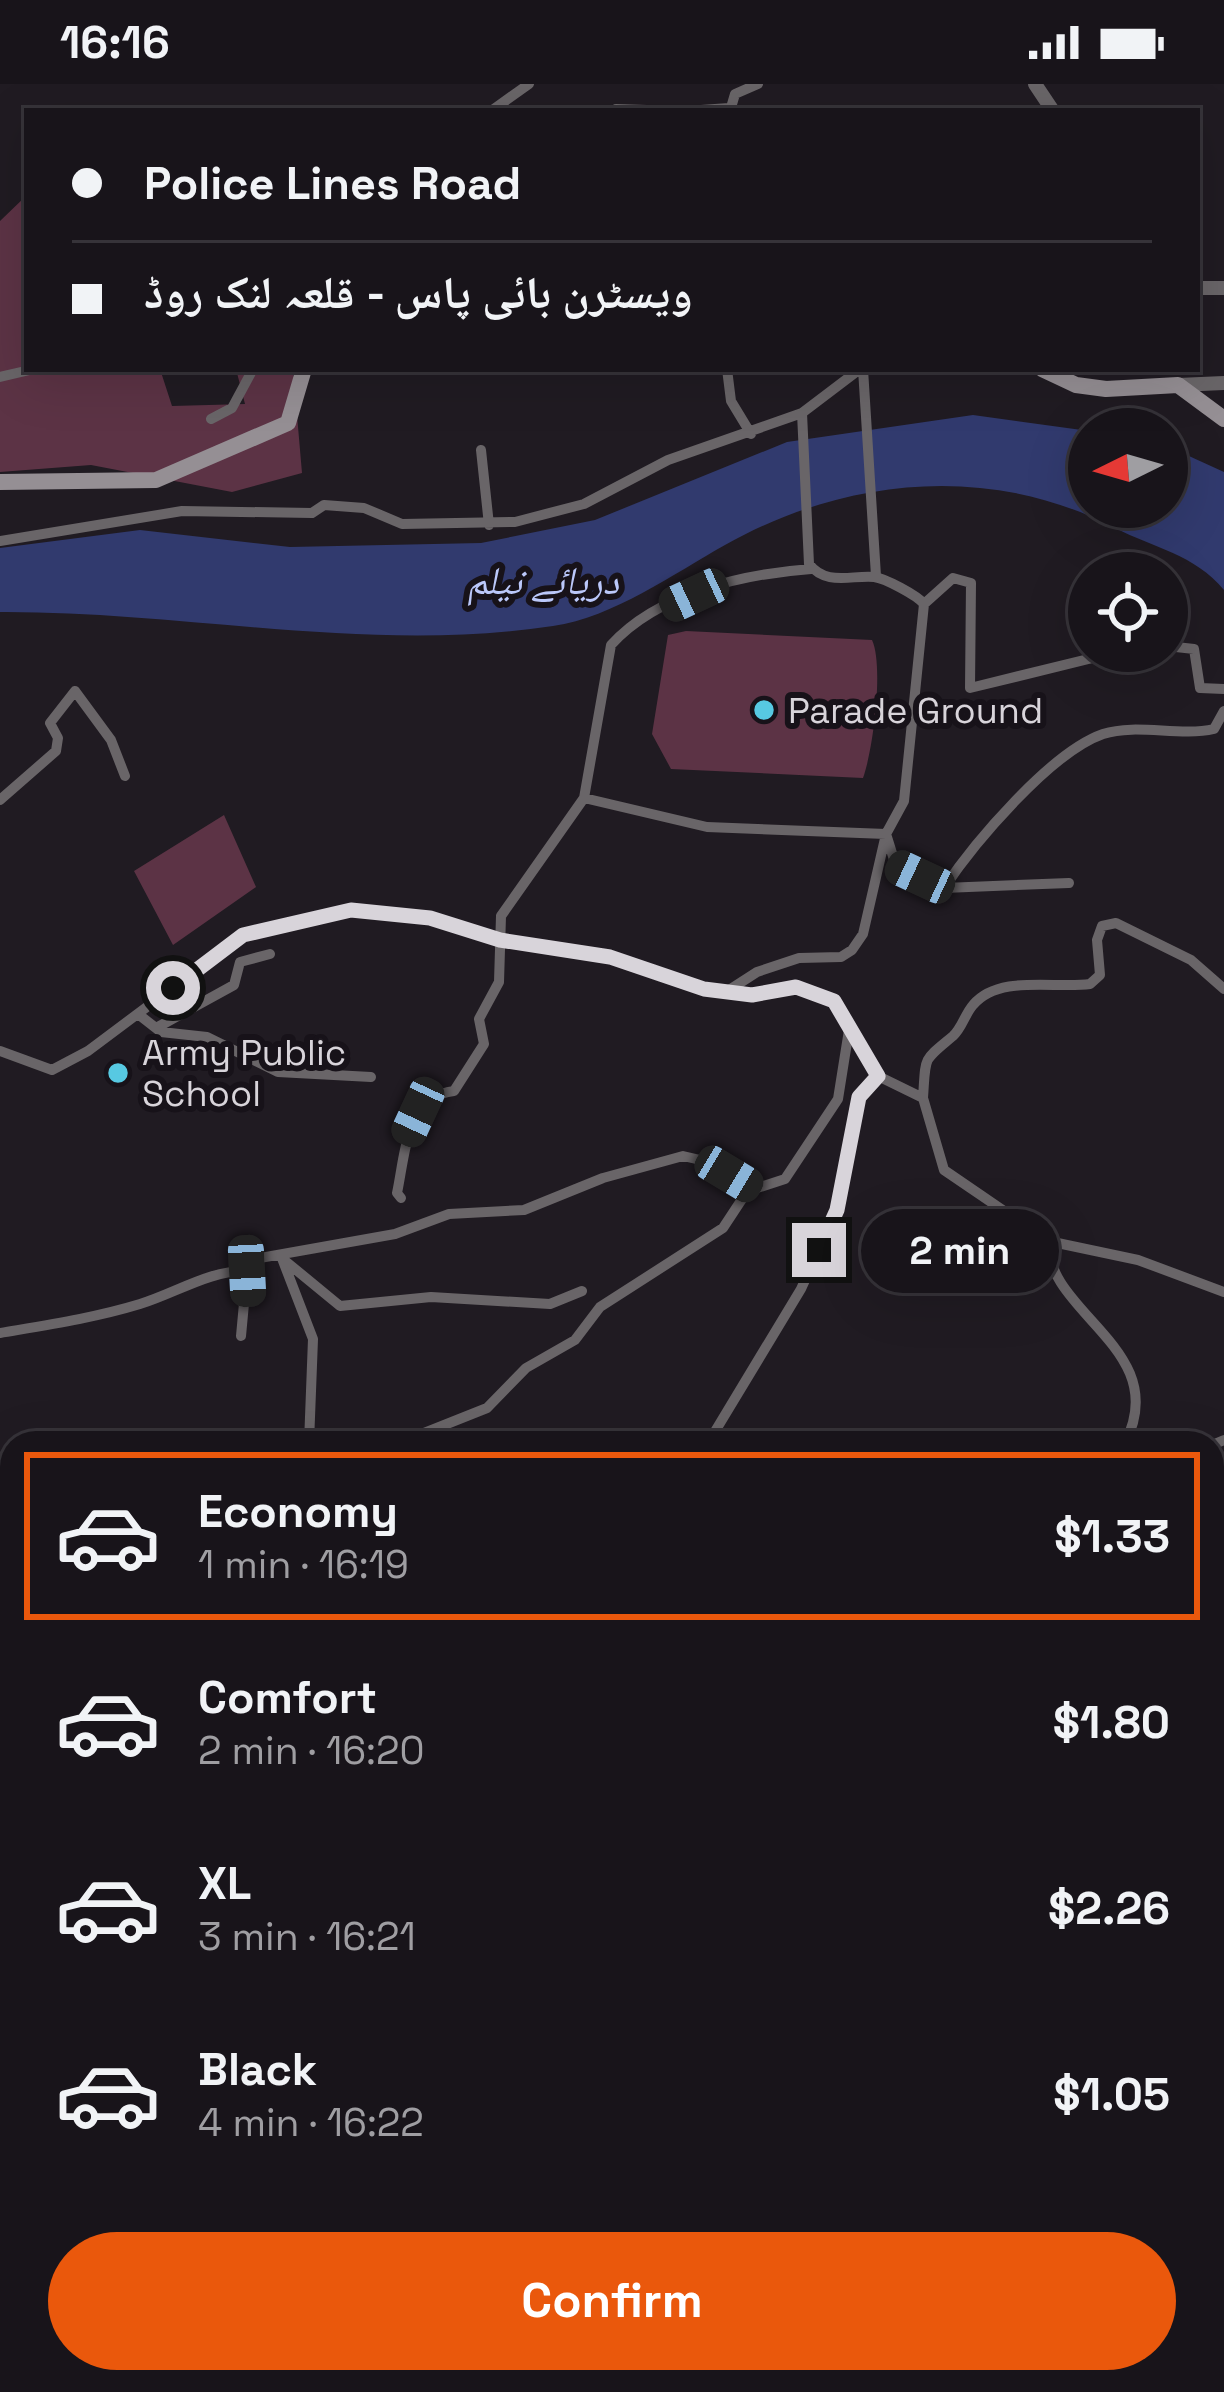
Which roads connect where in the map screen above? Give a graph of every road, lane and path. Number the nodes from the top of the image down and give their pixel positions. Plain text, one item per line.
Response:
1 (529, 84) edge
2 (758, 84) edge
3 (494, 108) edge
4 (730, 108) edge
5 (252, 372) edge
6 (303, 372) edge
7 (727, 372) edge
8 (862, 372) edge
9 (1048, 372) edge
10 (1224, 382) edge
11 (1178, 385) junction
12 (802, 415) junction
13 (1224, 418) edge
14 (211, 419) dead end
15 (751, 434) junction
16 (481, 450) dead end
17 (0, 482) edge
18 (489, 524) junction
19 (0, 541) edge
20 (811, 569) junction
21 (876, 576) junction
22 (924, 604) junction
23 (1188, 648) edge
24 (1068, 664) edge
25 (1224, 688) edge
26 (1224, 711) edge
27 (125, 776) dead end
28 (584, 798) junction
29 (0, 800) edge
30 (886, 834) junction
31 (1070, 883) dead end
32 (944, 888) junction
33 (500, 940) junction
34 (270, 954) dead end
35 (1224, 989) edge
36 (726, 992) junction
37 (138, 1014) junction
38 (155, 1028) junction
39 (849, 1030) junction
40 (0, 1051) edge
41 (878, 1076) junction
42 (371, 1077) dead end
43 (923, 1098) junction
44 (750, 1186) junction
45 (401, 1198) dead end
46 (1048, 1241) junction
47 (278, 1255) junction
48 (247, 1271) junction
49 (582, 1291) dead end
50 (1224, 1292) edge
51 (0, 1333) edge
52 (242, 1336) dead end
53 (309, 1431) edge
54 (430, 1431) edge
55 (715, 1431) edge
56 (1131, 1431) edge

1 - 3 street
2 - 4 street
5 - 14 street
6 - 17 main road
7 - 15 street
8 - 12 street
8 - 21 street
9 - 11 main road
10 - 11 street
11 - 13 main road
12 - 15 street
12 - 20 street
15 - 18 street
16 - 18 street
18 - 19 street
20 - 21 street
20 - 28 street
21 - 22 street
22 - 24 street
22 - 30 street
23 - 25 street
26 - 32 street
27 - 29 street
28 - 30 street
28 - 33 street
30 - 32 street
30 - 36 street
31 - 32 street
33 - 36 street
33 - 37 street
33 - 45 street
34 - 38 street
35 - 43 street
36 - 39 street
37 - 38 street
37 - 40 street
38 - 42 street
39 - 41 street
39 - 44 street
41 - 43 street
41 - 55 street
43 - 46 street
44 - 47 street
44 - 54 street
46 - 50 street
46 - 56 street
47 - 48 street
47 - 49 street
47 - 53 street
48 - 51 street
48 - 52 street

